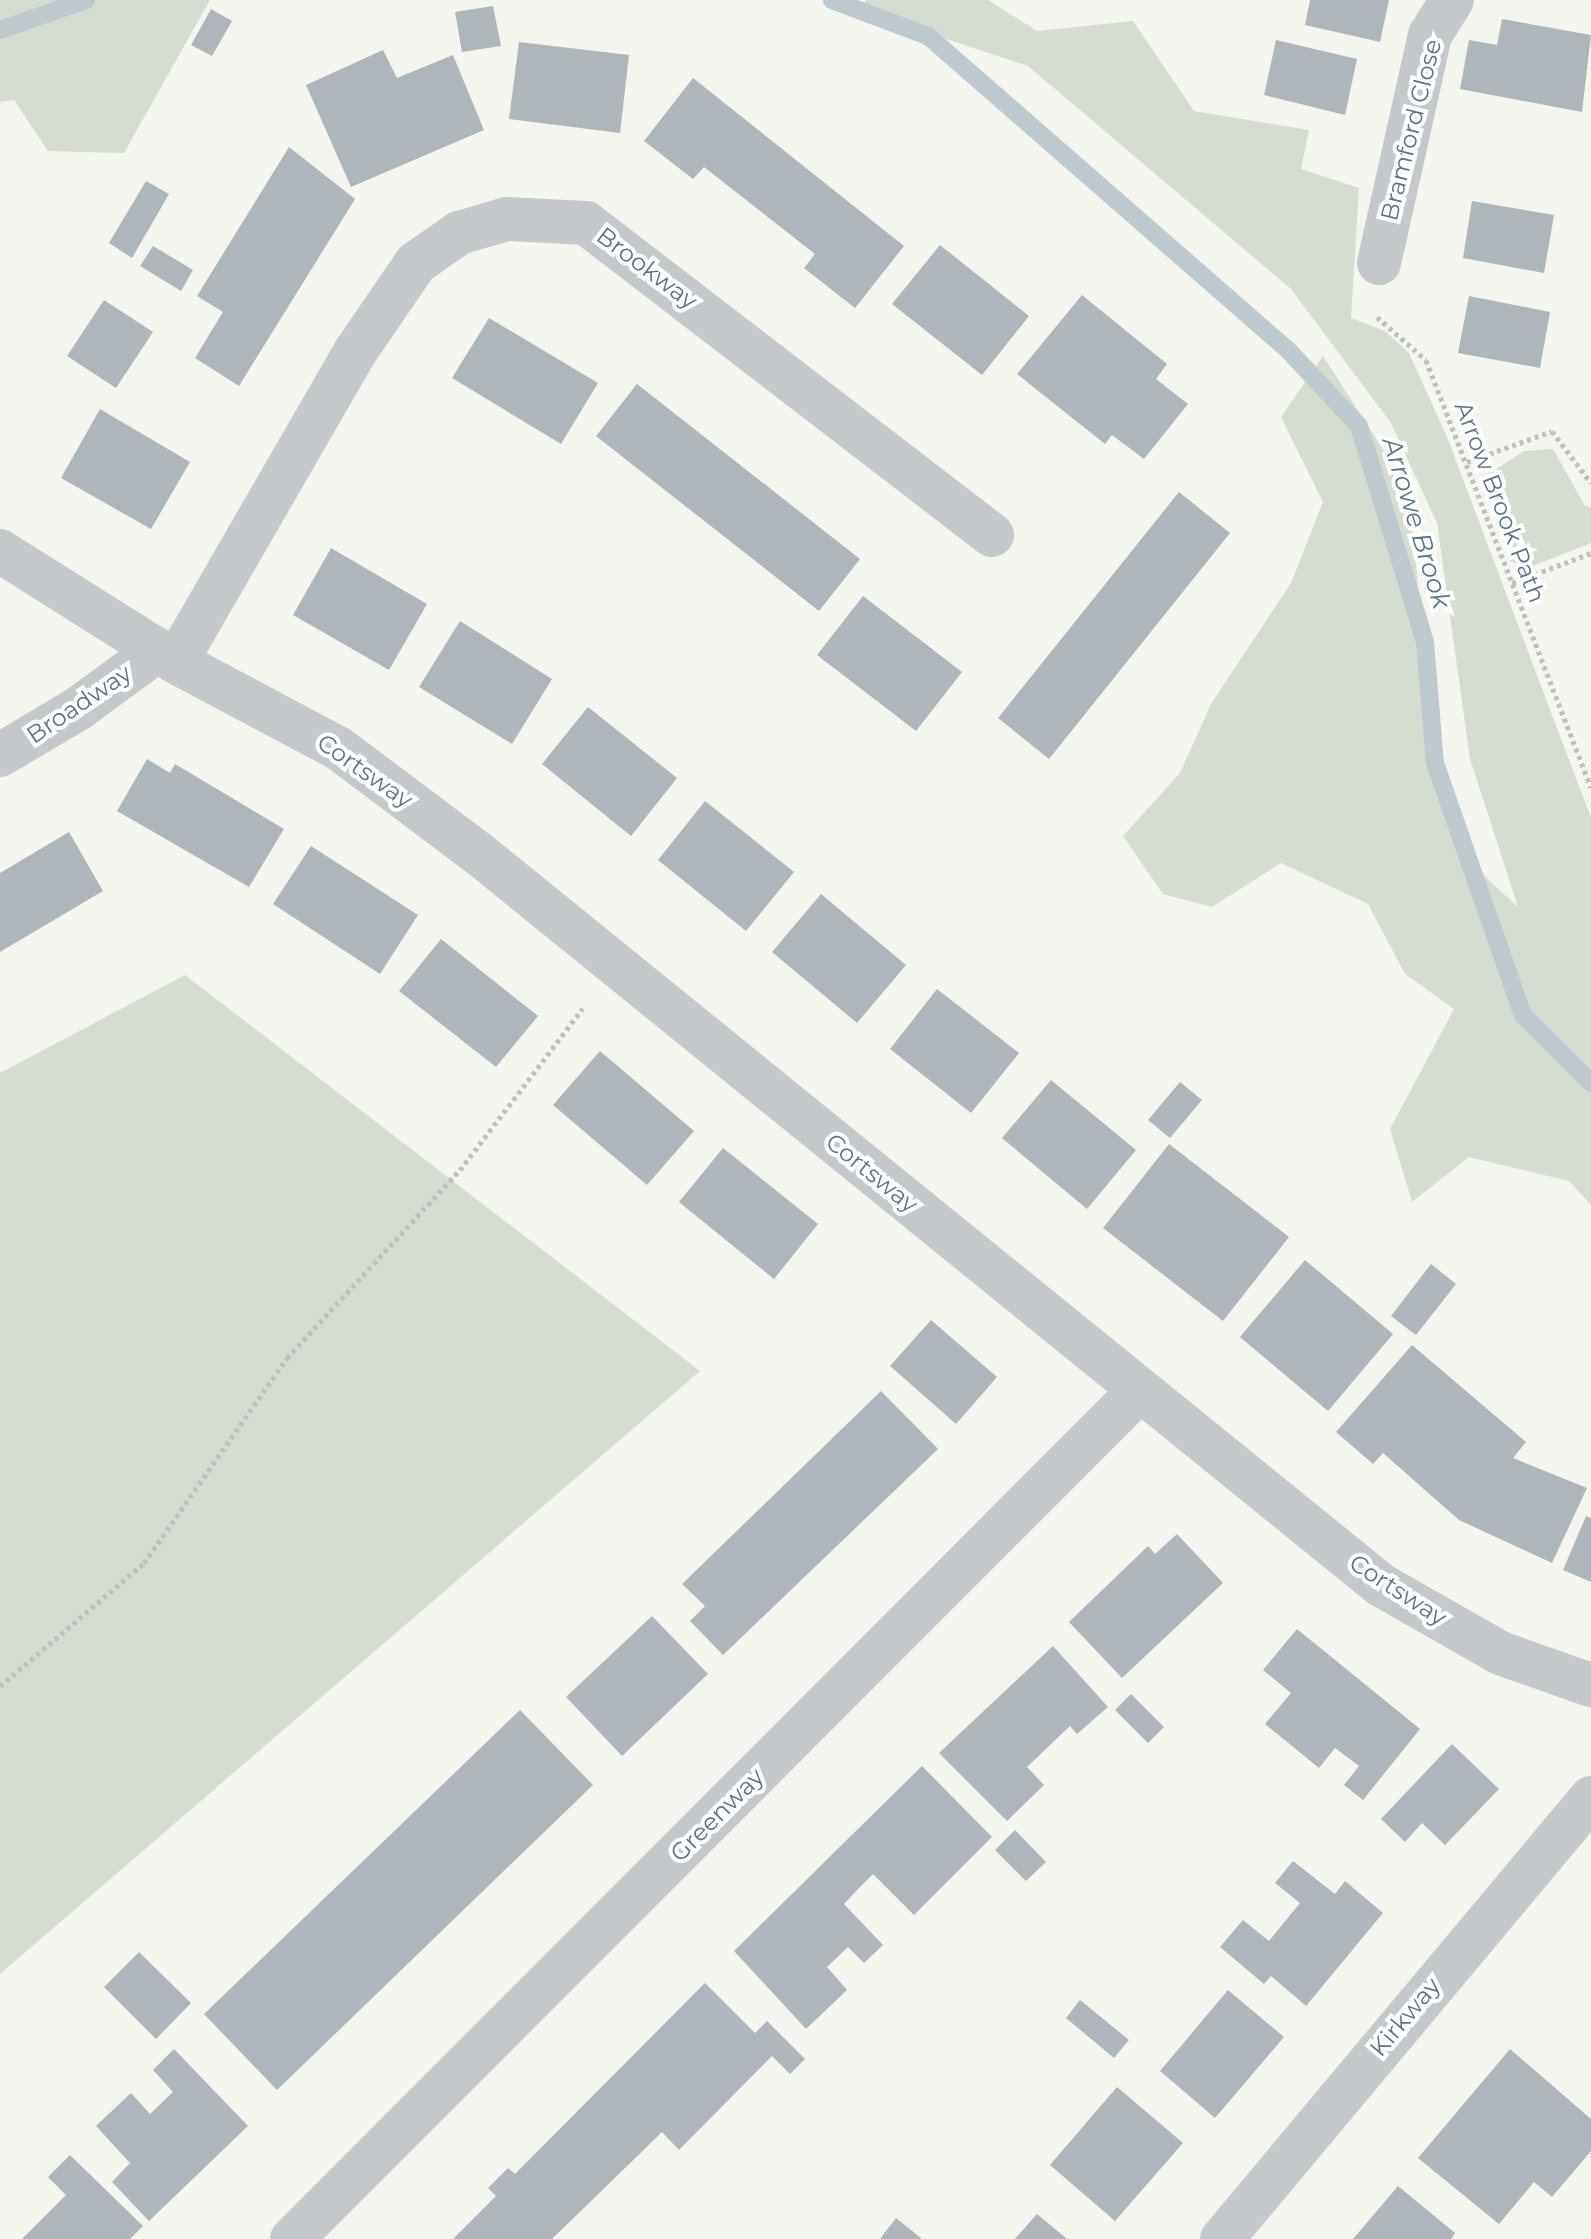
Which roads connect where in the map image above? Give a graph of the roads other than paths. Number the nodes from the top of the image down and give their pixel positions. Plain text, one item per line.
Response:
1 (1452, 0) edge
2 (1379, 263) road end
3 (992, 535) dead end
4 (0, 551) edge
5 (167, 656) junction
6 (0, 755) edge
7 (1140, 1390) junction
8 (1591, 1685) edge
9 (1591, 1798) edge
10 (292, 2239) edge
11 (1222, 2239) edge

1 - 2 street, Bramford Close
3 - 5 street, Brookway
4 - 5 street, Cortsway
5 - 6 street, Broadway
5 - 7 street, Cortsway
7 - 8 street, Cortsway
7 - 10 street, Greenway
9 - 11 street, Kirkway

